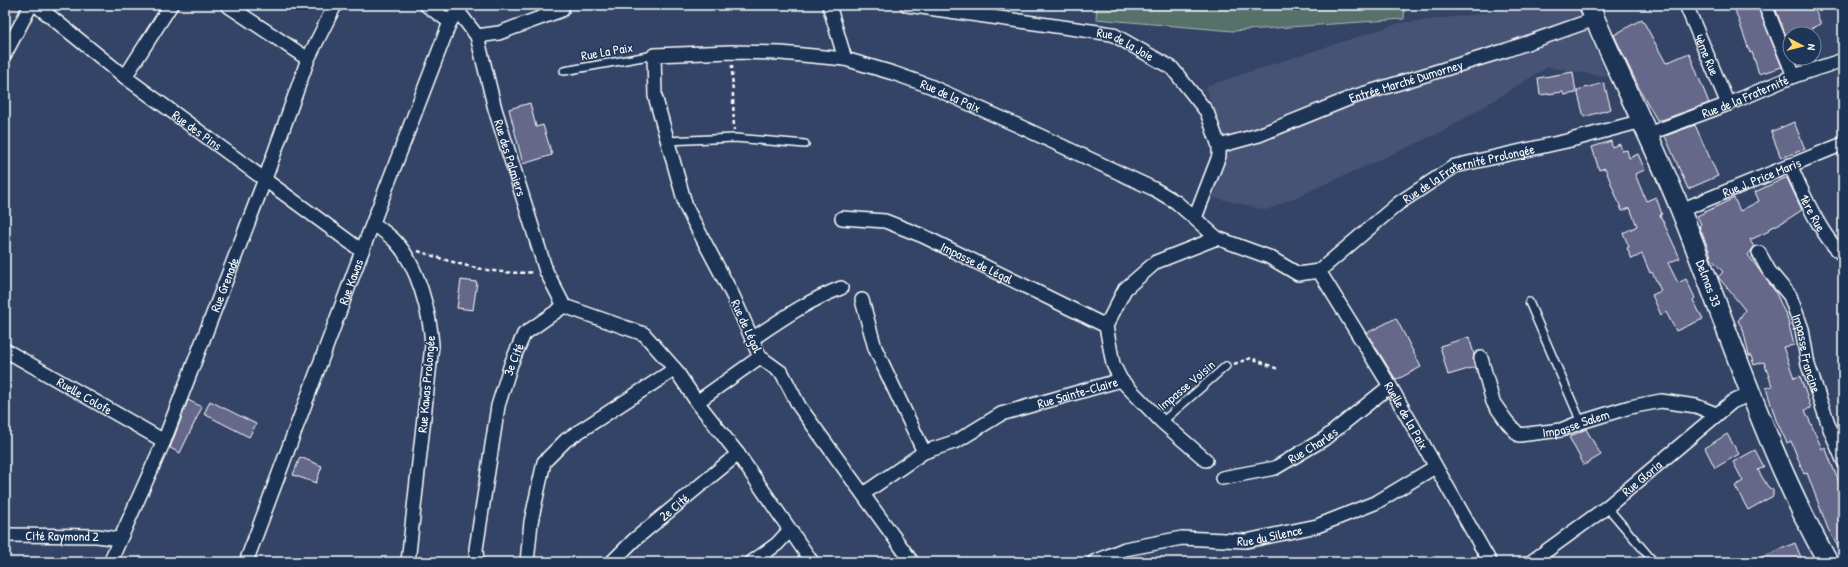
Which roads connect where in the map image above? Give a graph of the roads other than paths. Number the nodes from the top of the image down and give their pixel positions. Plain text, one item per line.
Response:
1 (31, 5) edge
2 (36, 5) edge
3 (171, 5) edge
4 (227, 5) edge
5 (335, 5) edge
6 (426, 5) edge
7 (829, 5) edge
8 (907, 5) edge
9 (1686, 5) edge
10 (1765, 5) edge
11 (460, 7) edge
12 (562, 10) dead end
13 (1592, 12) edge
14 (450, 22) junction
15 (477, 36) junction
16 (5, 54) edge
17 (654, 55) junction
18 (308, 59) junction
19 (846, 59) junction
20 (1843, 60) edge
21 (564, 71) dead end
22 (1794, 76) junction
23 (125, 77) junction
24 (1728, 104) junction
25 (1645, 128) junction
26 (666, 141) junction
27 (805, 144) dead end
28 (1843, 144) edge
29 (1219, 146) junction
30 (1790, 165) junction
31 (265, 179) junction
32 (1681, 210) junction
33 (842, 218) dead end
34 (1195, 218) junction
35 (373, 223) junction
36 (1217, 238) junction
37 (362, 251) junction
38 (1759, 253) dead end
39 (1843, 255) edge
40 (1319, 271) junction
41 (841, 288) dead end
42 (862, 300) dead end
43 (1529, 302) dead end
44 (564, 306) junction
45 (1106, 326) junction
46 (752, 339) junction
47 (5, 350) edge
48 (760, 357) junction
49 (1481, 358) dead end
50 (1226, 366) road end
51 (675, 369) junction
52 (1121, 380) junction
53 (1390, 386) junction
54 (1751, 394) junction
55 (697, 402) junction
56 (1716, 414) junction
57 (1162, 422) junction
58 (1581, 422) junction
59 (164, 441) junction
60 (924, 452) junction
61 (738, 454) junction
62 (1206, 460) dead end
63 (1843, 460) edge
64 (1435, 467) junction
65 (1222, 478) dead end
66 (863, 494) junction
67 (1607, 507) junction
68 (789, 530) junction
69 (5, 534) edge
70 (119, 539) junction
71 (110, 562) edge
72 (246, 562) edge
73 (408, 562) edge
74 (477, 562) edge
75 (527, 562) edge
76 (612, 562) edge
77 (752, 562) edge
78 (812, 562) edge
79 (912, 562) edge
80 (1094, 562) edge
81 (1490, 562) edge
82 (1531, 562) edge
83 (1654, 562) edge
84 (1828, 562) edge

1 - 16 street
2 - 23 street, Rue des Pins
3 - 23 street
4 - 18 street
5 - 18 street, Rue Grenade
6 - 14 street
7 - 19 street
8 - 29 street, Rue de la Joie
9 - 24 street, 4ème Rue
10 - 22 street
11 - 14 street, Rue Kawas
11 - 15 street, Rue des Palmiers
12 - 15 street
13 - 25 main road, Delmas 33
13 - 29 street, Entrée Marché Dumorney
14 - 35 street, Rue Kawas
15 - 44 street, Rue des Palmiers
17 - 19 street, Rue de la Paix
17 - 21 lane, Rue La Paix
17 - 26 street, Rue de Légal
18 - 31 street, Rue Grenade
19 - 34 street, Rue de la Paix
20 - 22 street, Rue de la Fraternité
22 - 24 street, Rue de la Fraternité
23 - 31 street, Rue des Pins
24 - 25 street, Rue de la Fraternité
25 - 32 main road, Delmas 33
25 - 40 street, Rue de la Fraternité Prolongée
26 - 27 lane
26 - 46 street, Rue de Légal
28 - 30 street, Rue J. Price Maris
29 - 34 street
30 - 32 street, Rue J. Price Maris
30 - 39 street, 1ère Rue
31 - 37 street, Rue des Pins
31 - 59 street, Rue Grenade
32 - 54 main road, Delmas 33
33 - 45 street, Impasse de Légal
34 - 36 street, Rue de la Paix
35 - 37 street, Rue Kawas
35 - 73 street, Rue Kawas Prolongée
36 - 40 street
36 - 45 street
37 - 72 street, Rue Kawas
38 - 63 street, Impasse Francine
40 - 53 street, Ruelle de la Paix
41 - 46 street
42 - 60 street
43 - 58 lane
44 - 51 street
44 - 74 street, 3e Cité
45 - 52 street, Rue Sainte-Claire
46 - 48 street, Rue de Légal
47 - 59 street, Ruelle Colofe
48 - 55 street
48 - 66 street, Rue de Légal
49 - 58 street, Impasse Salem
50 - 57 lane, Impasse Voisin
51 - 55 street
51 - 75 street
52 - 57 street
52 - 60 street, Rue Sainte-Claire
53 - 64 street, Ruelle de la Paix
53 - 65 street, Rue Charles
54 - 56 street, Rue Gloria
54 - 84 main road, Delmas 33
55 - 61 street
56 - 58 street, Impasse Salem
56 - 67 street, Rue Gloria
57 - 62 street
59 - 70 street, Rue Grenade
60 - 66 street, Rue Sainte-Claire
61 - 68 street
61 - 76 street, 2e Cité
64 - 80 street, Rue du Silence
64 - 81 street, Ruelle de la Paix
66 - 79 street, Rue de Légal
67 - 82 street, Rue Gloria
67 - 83 lane
68 - 77 street
68 - 78 street
69 - 70 street, Cité Raymond 2
70 - 71 street, Rue Grenade

